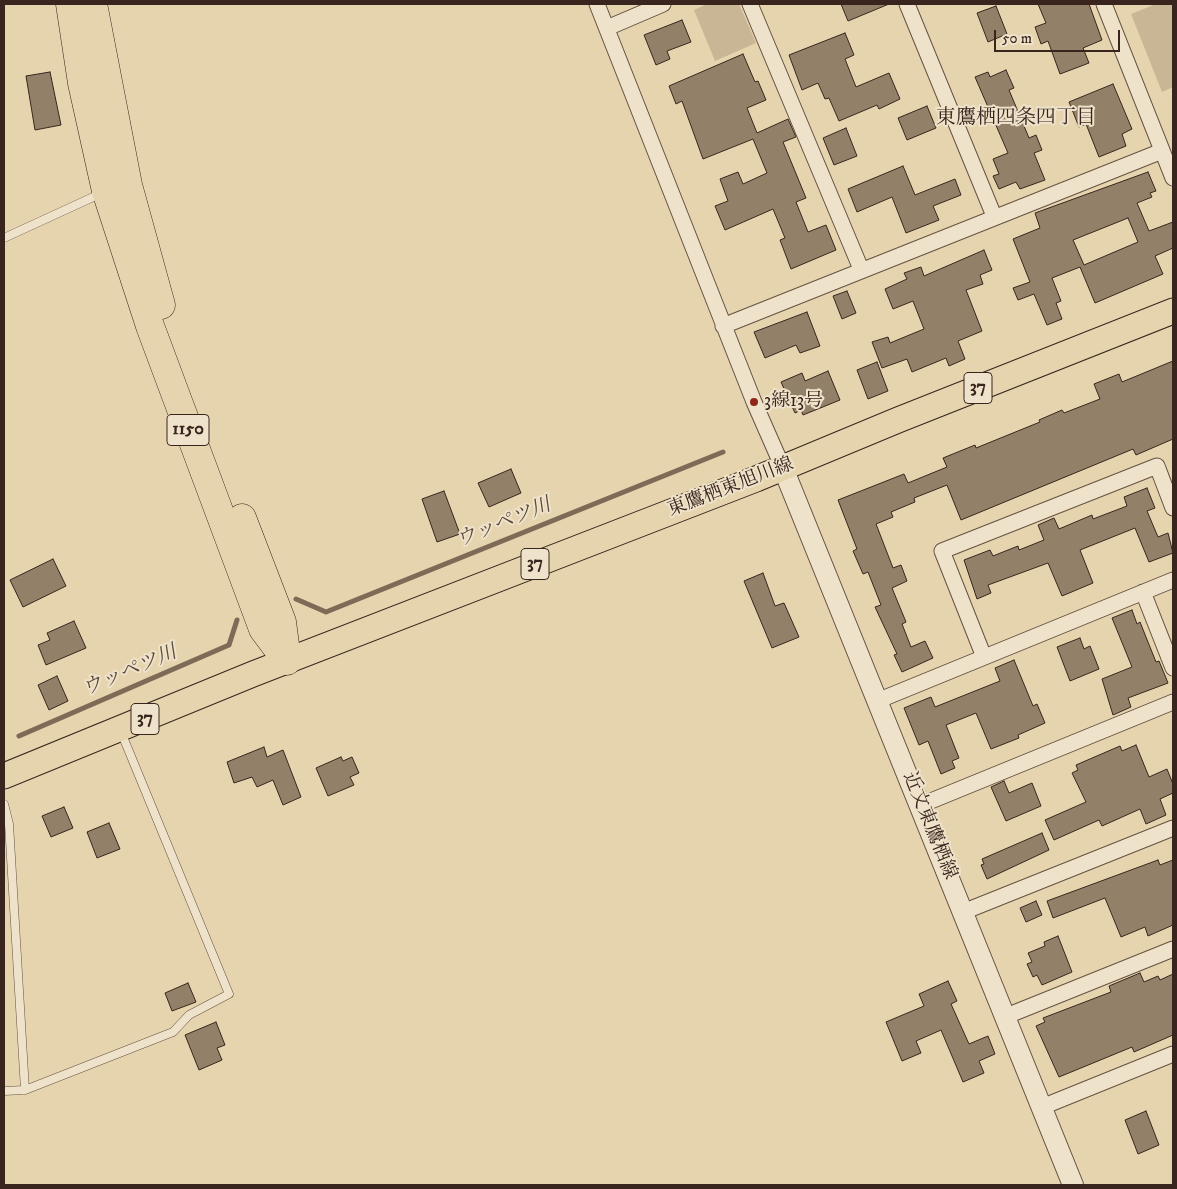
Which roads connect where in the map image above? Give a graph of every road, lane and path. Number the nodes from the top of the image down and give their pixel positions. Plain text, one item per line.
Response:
1 (70, 4) edge
2 (93, 4) edge
3 (597, 4) edge
4 (663, 4) edge
5 (750, 4) edge
6 (907, 4) edge
7 (1104, 4) edge
8 (607, 28) junction
9 (95, 79) junction
10 (1162, 151) junction
11 (1173, 178) edge
12 (106, 191) junction
13 (994, 216) junction
14 (4, 238) edge
15 (860, 269) junction
16 (1173, 311) edge
17 (723, 326) junction
18 (783, 468) junction
19 (1173, 508) edge
20 (1173, 580) edge
21 (1144, 592) junction
22 (984, 657) junction
23 (287, 661) junction
24 (1173, 668) edge
25 (877, 701) junction
26 (1173, 702) edge
27 (120, 729) junction
28 (4, 776) edge
29 (4, 804) edge
30 (921, 805) junction
31 (1173, 828) edge
32 (963, 912) junction
33 (1173, 949) edge
34 (1004, 1017) junction
35 (1173, 1054) edge
36 (25, 1090) junction
37 (4, 1091) edge
38 (1042, 1107) junction
39 (1073, 1185) edge

1 - 9 highway
2 - 9 highway
3 - 8 street
4 - 8 street
5 - 15 street
6 - 13 street
7 - 10 street
8 - 17 street
9 - 12 highway, 1150
9 - 23 highway, 1150
10 - 11 street
10 - 13 street
12 - 14 lane
12 - 23 highway, 1150
13 - 15 street
15 - 17 street
16 - 18 main road, 東鷹栖東旭川線 / 37
17 - 18 street
18 - 23 main road, 東鷹栖東旭川線 / 37
18 - 25 street, 近文東鷹栖線
19 - 22 street
20 - 21 street
21 - 22 street
21 - 24 street
22 - 25 street
23 - 27 main road, 37
25 - 30 street, 近文東鷹栖線
26 - 30 street
27 - 28 main road, 37
27 - 36 lane
29 - 36 lane
30 - 32 street, 近文東鷹栖線
31 - 32 street
32 - 34 street, 近文東鷹栖線
33 - 34 street
34 - 38 street, 近文東鷹栖線
35 - 38 street
36 - 37 lane
38 - 39 street, 近文東鷹栖線

